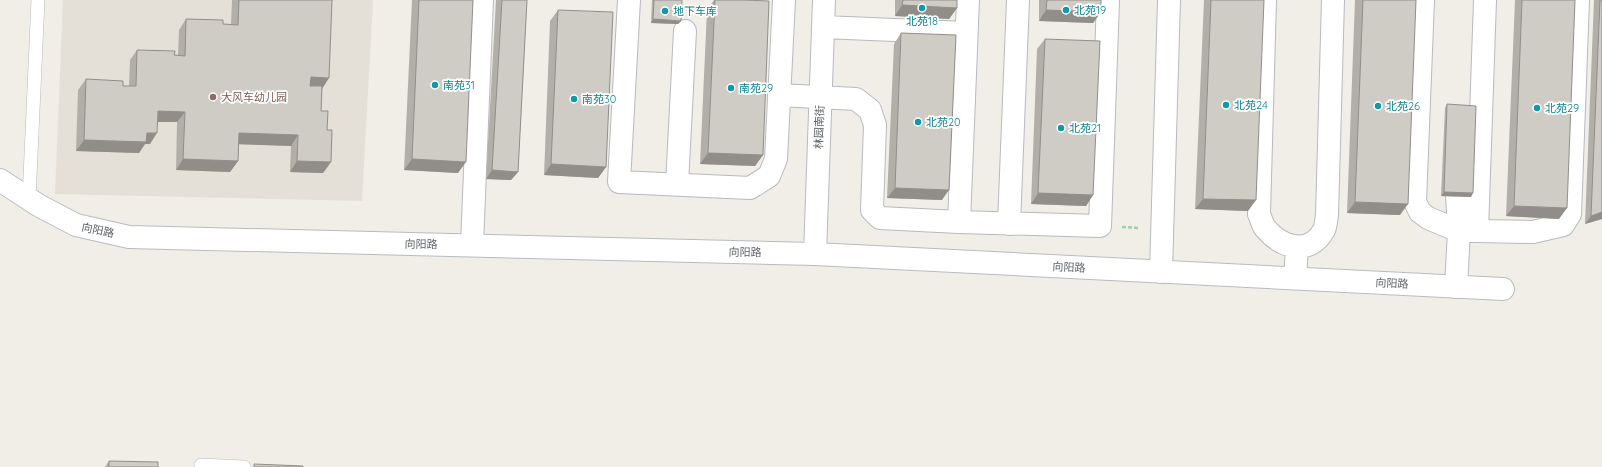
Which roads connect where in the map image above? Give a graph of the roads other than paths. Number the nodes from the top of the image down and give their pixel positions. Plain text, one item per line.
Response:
1 (38, 0) edge
2 (482, 0) edge
3 (629, 0) edge
4 (784, 0) edge
5 (824, 0) edge
6 (968, 0) edge
7 (1018, 0) edge
8 (1108, 0) edge
9 (1169, 0) edge
10 (1265, 0) edge
11 (1334, 0) edge
12 (1423, 0) edge
13 (1485, 0) edge
14 (1578, 0) edge
15 (823, 27) junction
16 (685, 31) dead end
17 (966, 33) junction
18 (779, 95) junction
19 (820, 97) junction
20 (0, 180) edge
21 (677, 184) junction
22 (1457, 196) edge
23 (29, 199) junction
24 (959, 222) junction
25 (1009, 224) junction
26 (1468, 231) junction
27 (472, 245) junction
28 (1296, 246) junction
29 (815, 254) junction
30 (1161, 272) junction
31 (1295, 278) junction
32 (1456, 287) junction
33 (1503, 289) dead end
34 (201, 467) edge
35 (244, 467) edge

1 - 23 lane
2 - 27 street
3 - 21 street
4 - 18 street
5 - 15 street, 林园南街
6 - 17 street
7 - 25 street
8 - 25 street
9 - 30 street
10 - 28 street
11 - 28 street
12 - 26 street
13 - 26 street
14 - 26 street
15 - 17 street
15 - 19 street, 林园南街
16 - 21 street
17 - 24 street
18 - 19 street
18 - 21 street
19 - 24 street
19 - 29 street, 林园南街
20 - 23 street, 向阳路
22 - 26 street
23 - 27 street, 向阳路
24 - 25 street
26 - 32 street
27 - 29 street, 向阳路
28 - 31 street
29 - 30 street, 向阳路
30 - 31 street, 向阳路
31 - 32 street, 向阳路
32 - 33 street, 向阳路
34 - 35 lane

